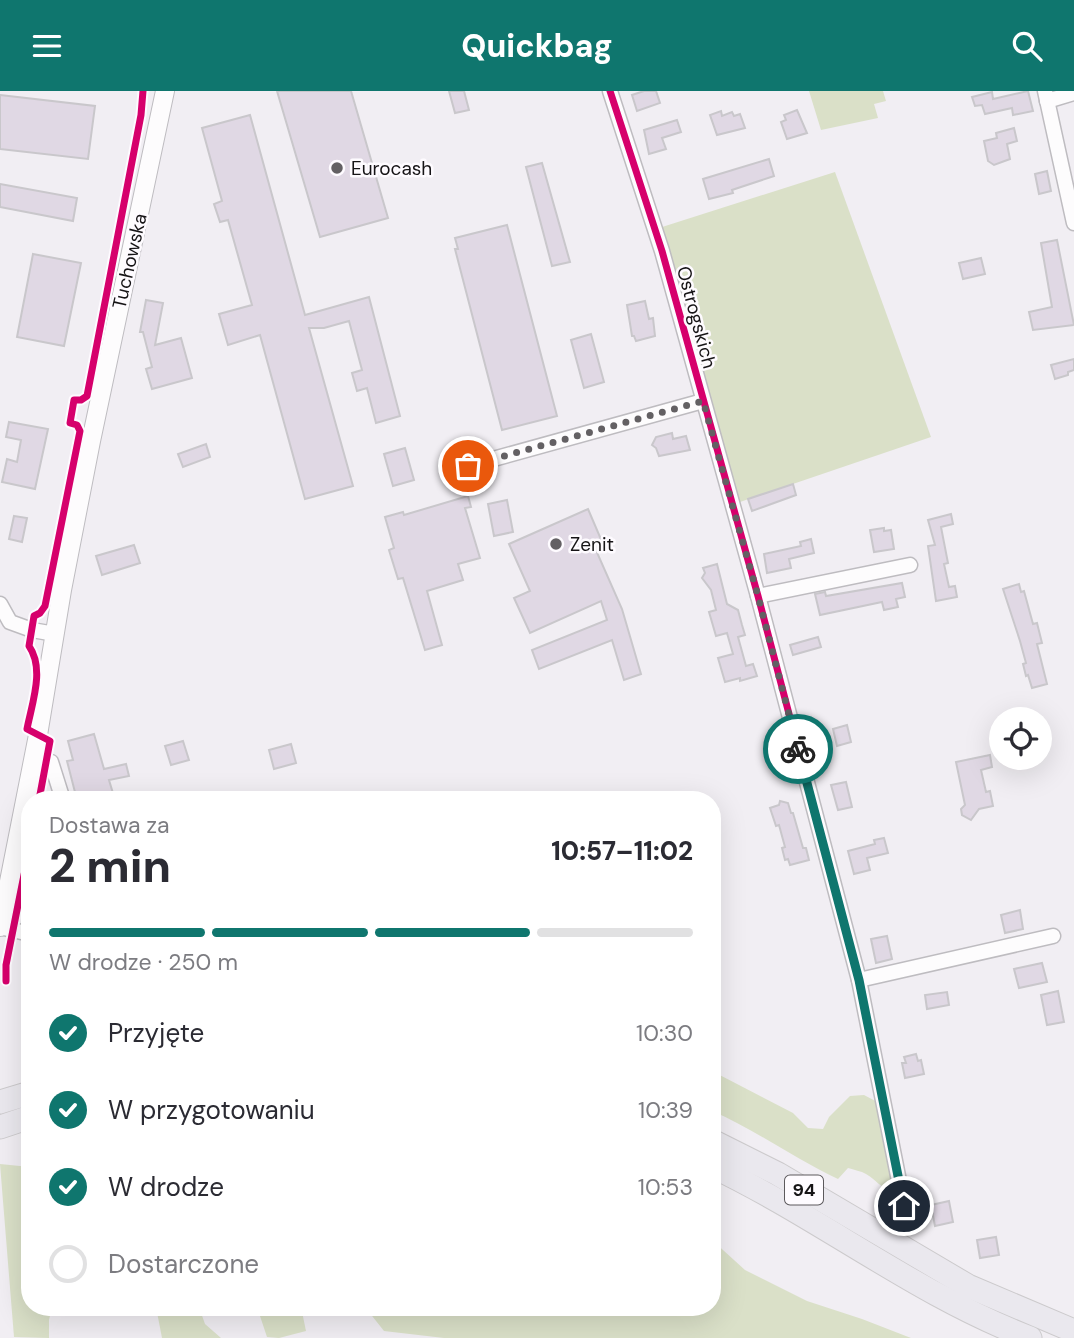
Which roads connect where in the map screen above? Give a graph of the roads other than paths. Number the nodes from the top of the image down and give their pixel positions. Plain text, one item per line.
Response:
1 (165, 91) edge
2 (610, 91) edge
3 (1074, 93) edge
4 (1046, 96) edge
5 (1074, 223) edge
6 (703, 401) junction
7 (468, 466) dead end
8 (910, 565) dead end
9 (758, 596) junction
10 (0, 604) edge
11 (55, 634) junction
12 (34, 759) junction
13 (28, 791) edge
14 (60, 791) edge
15 (21, 823) edge
16 (0, 927) edge
17 (21, 933) edge
18 (1053, 936) dead end
19 (859, 980) junction
20 (721, 1146) edge
21 (721, 1170) edge
22 (904, 1206) dead end
23 (1074, 1331) edge
24 (1030, 1338) edge

1 - 11 street, Tuchowska
2 - 6 street, Ostrogskich
3 - 4 street
4 - 5 street
6 - 7 street
6 - 9 street, Ostrogskich
8 - 9 street
9 - 19 street, Ostrogskich
10 - 11 street
11 - 12 street, Tuchowska
12 - 13 street, Tuchowska
12 - 14 street
15 - 16 street, Tuchowska
16 - 17 street
18 - 19 street
19 - 22 street, Ostrogskich
20 - 23 main road, 94
21 - 24 main road, 94

